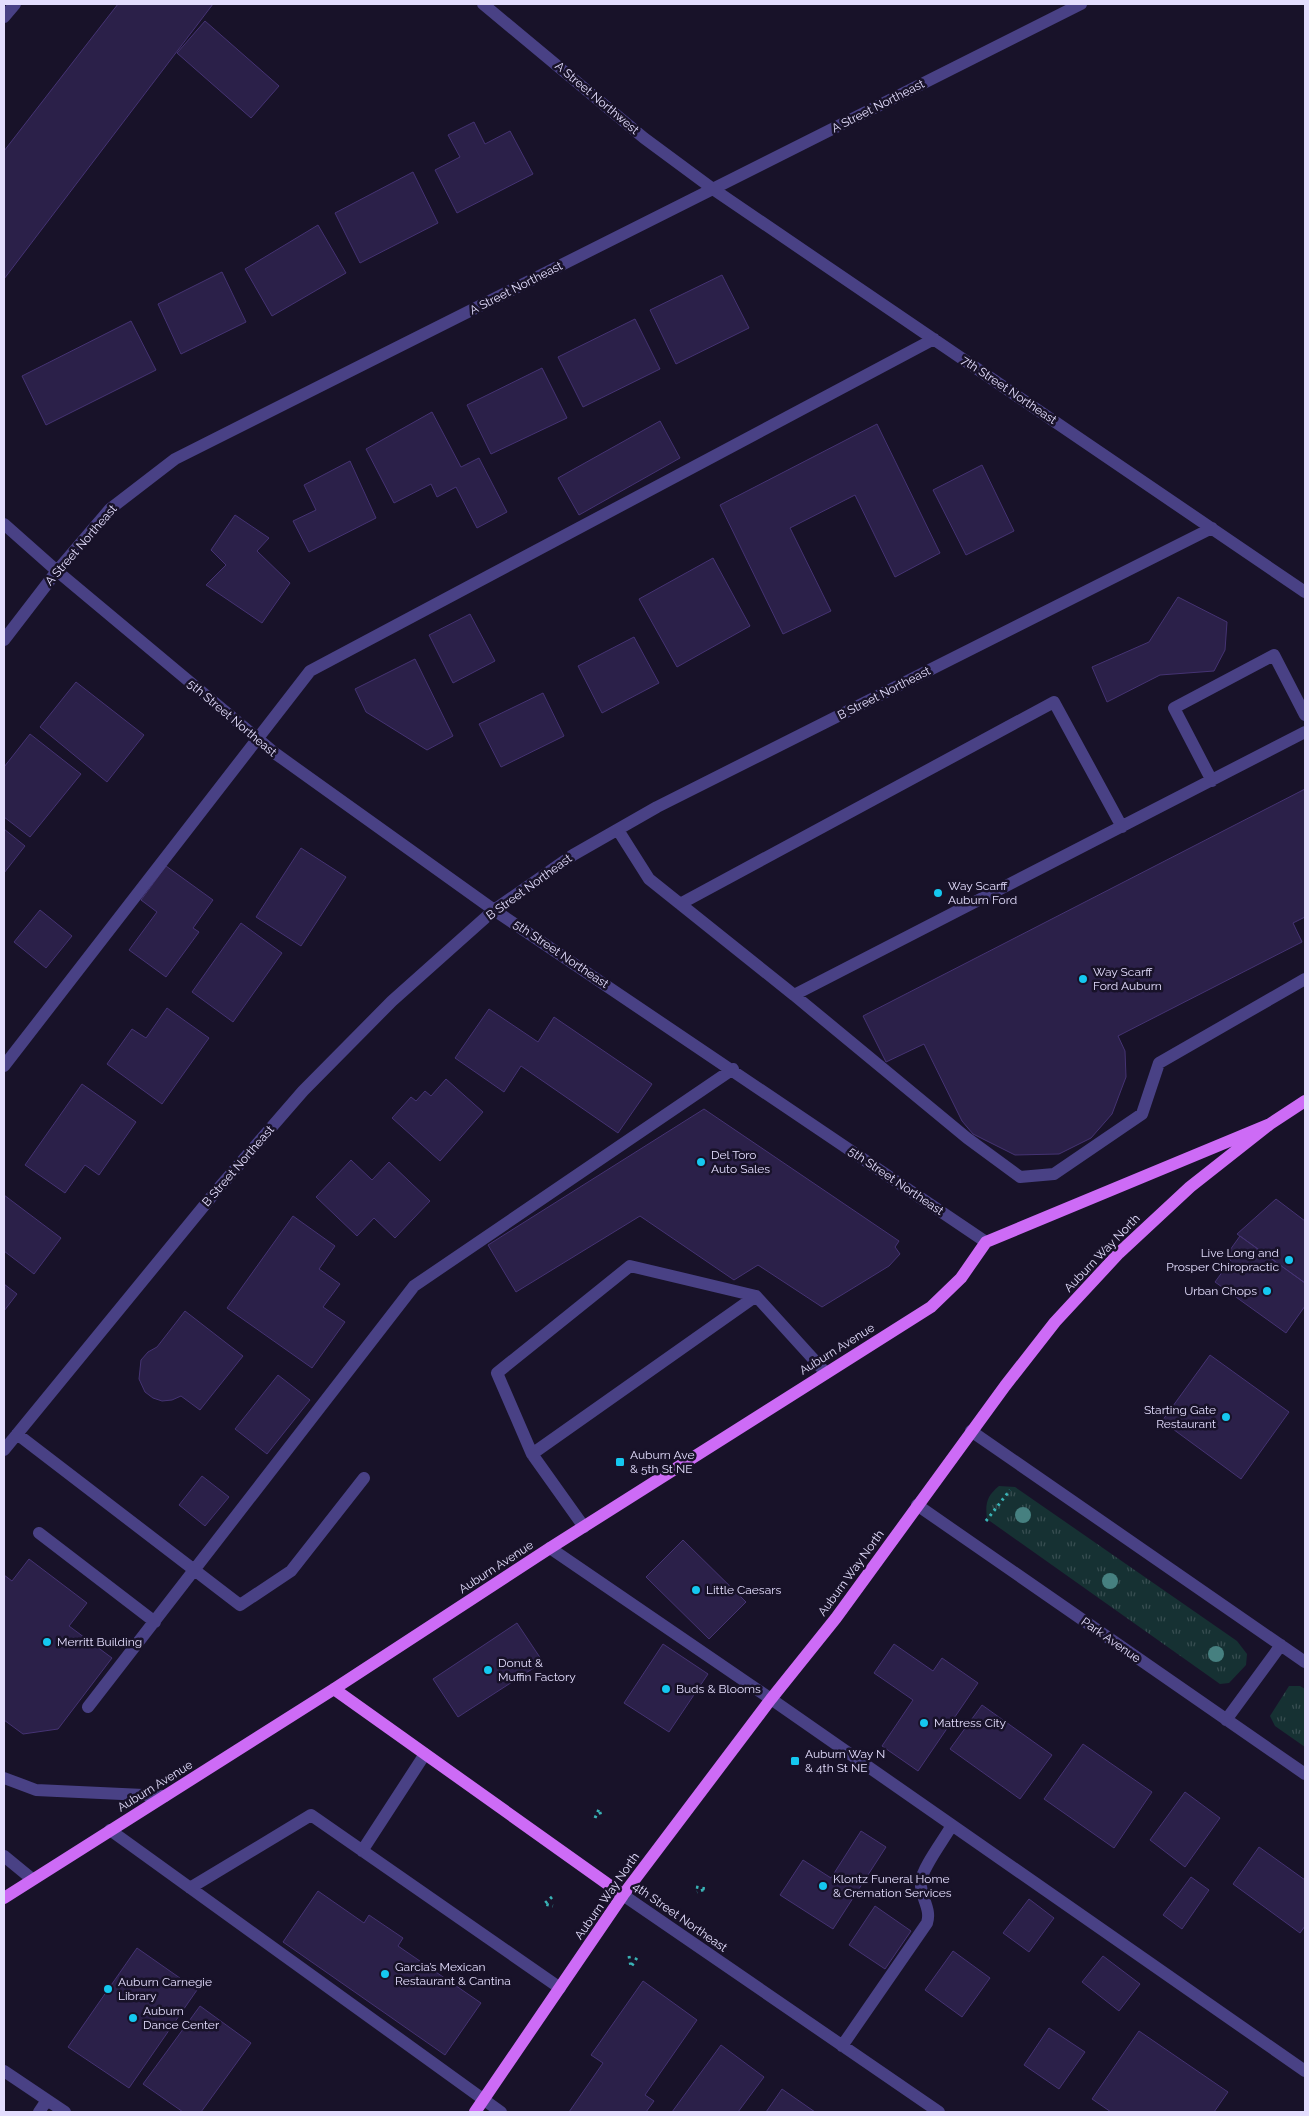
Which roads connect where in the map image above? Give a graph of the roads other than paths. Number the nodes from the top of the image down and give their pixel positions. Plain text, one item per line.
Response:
1 (15, 4) edge
2 (483, 4) edge
3 (1081, 4) edge
4 (4, 17) edge
5 (713, 190) junction
6 (934, 339) junction
7 (4, 524) edge
8 (1212, 528) junction
9 (57, 571) junction
10 (1305, 592) edge
11 (4, 640) edge
12 (1305, 715) edge
13 (1305, 732) edge
14 (257, 739) junction
15 (1212, 780) junction
16 (1122, 826) junction
17 (618, 830) junction
18 (680, 904) junction
19 (494, 910) junction
20 (1305, 980) edge
21 (794, 995) junction
22 (4, 1066) edge
23 (733, 1069) junction
24 (1305, 1101) edge
25 (1270, 1124) junction
26 (986, 1242) junction
27 (756, 1296) junction
28 (826, 1373) junction
29 (972, 1432) junction
30 (17, 1434) junction
31 (4, 1450) edge
32 (532, 1454) junction
33 (364, 1478) dead end
34 (918, 1505) junction
35 (584, 1526) junction
36 (39, 1533) dead end
37 (550, 1548) junction
38 (195, 1570) junction
39 (155, 1622) junction
40 (1281, 1645) junction
41 (1305, 1662) edge
42 (334, 1689) junction
43 (771, 1699) junction
44 (88, 1707) dead end
45 (1226, 1720) junction
46 (425, 1754) junction
47 (1305, 1774) edge
48 (4, 1778) edge
49 (165, 1796) junction
50 (952, 1825) junction
51 (110, 1830) junction
52 (362, 1850) junction
53 (4, 1856) edge
54 (32, 1878) junction
55 (190, 1888) junction
56 (623, 1895) junction
57 (4, 1898) edge
58 (560, 1988) junction
59 (842, 2046) junction
60 (4, 2071) edge
61 (1305, 2071) edge
62 (47, 2100) junction
63 (484, 2100) junction
64 (38, 2112) edge
65 (65, 2112) edge
66 (475, 2112) edge
67 (501, 2112) edge
68 (939, 2112) edge

1 - 4 street
2 - 5 street, A Street Northwest
3 - 5 street, A Street Northeast
5 - 6 street, 7th Street Northeast
5 - 9 street, A Street Northeast
6 - 8 street, 7th Street Northeast
6 - 14 street
7 - 9 street, 5th Street Northeast
8 - 10 street, 7th Street Northeast
8 - 17 street, B Street Northeast
9 - 11 street, A Street Northeast
9 - 14 street, 5th Street Northeast
12 - 15 street
13 - 15 street
14 - 19 street, 5th Street Northeast
14 - 22 street
15 - 16 street
16 - 18 street
16 - 21 street
17 - 18 street
17 - 19 street, B Street Northeast
18 - 21 street
19 - 23 street, 5th Street Northeast
19 - 30 street, B Street Northeast
20 - 21 street
23 - 26 street, 5th Street Northeast
23 - 38 street
24 - 25 main road, Auburn Way North
25 - 26 main road
25 - 29 main road, Auburn Way North
26 - 28 main road, Auburn Avenue
27 - 28 street
27 - 32 street
27 - 32 street
28 - 35 main road, Auburn Avenue
29 - 34 main road, Auburn Way North
29 - 40 street
30 - 31 street, B Street Northeast
30 - 38 street
32 - 35 street
33 - 38 street
34 - 43 main road, Auburn Way North
34 - 45 street, Park Avenue
35 - 37 main road, Auburn Avenue
36 - 39 street
37 - 42 main road, Auburn Avenue
37 - 43 street
38 - 39 street
39 - 44 street
40 - 41 street
40 - 45 street
42 - 46 main road, 4th Street Northeast
42 - 49 main road, Auburn Avenue
43 - 50 street
43 - 56 main road, Auburn Way North
45 - 47 street, Park Avenue
46 - 52 street
46 - 56 main road, 4th Street Northeast
48 - 49 street
49 - 51 main road, Auburn Avenue
50 - 59 street
50 - 61 street
51 - 54 main road, Auburn Avenue
51 - 55 street
52 - 55 street
52 - 58 street
53 - 54 street
54 - 57 main road, Auburn Avenue
55 - 63 street
56 - 58 main road, Auburn Way North
56 - 59 street, 4th Street Northeast
58 - 63 main road, Auburn Way North
59 - 68 street, 4th Street Northeast
60 - 62 street
62 - 64 street
62 - 65 street
63 - 66 main road, Auburn Way North
63 - 67 street

